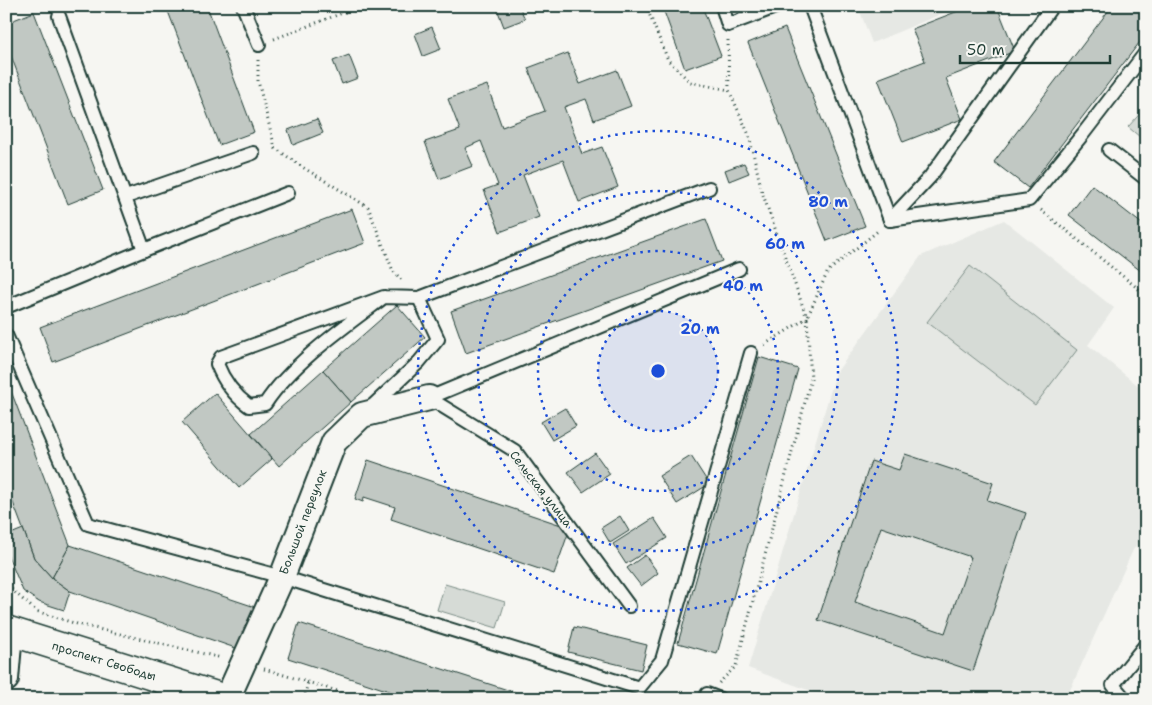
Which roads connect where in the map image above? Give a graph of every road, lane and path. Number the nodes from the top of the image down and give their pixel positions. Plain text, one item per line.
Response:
1 (243, 6) edge
2 (350, 6) edge
3 (646, 6) edge
4 (722, 6) edge
5 (778, 6) edge
6 (810, 6) edge
7 (1052, 6) edge
8 (59, 16) dead end
9 (728, 25) junction
10 (259, 45) junction
11 (1146, 52) edge
12 (729, 90) junction
13 (1109, 150) dead end
14 (253, 153) dead end
15 (1146, 179) edge
16 (710, 188) dead end
17 (288, 193) dead end
18 (126, 198) junction
19 (1029, 200) junction
20 (890, 220) junction
21 (144, 250) junction
22 (739, 270) dead end
23 (1146, 295) edge
24 (384, 298) junction
25 (419, 298) junction
26 (6, 307) edge
27 (807, 318) junction
28 (6, 335) edge
29 (751, 353) joint
30 (429, 398) junction
31 (362, 415) junction
32 (6, 575) edge
33 (282, 576) junction
34 (629, 606) dead end
35 (8, 632) edge
36 (1146, 644) edge
37 (244, 663) junction
38 (6, 679) edge
39 (308, 682) junction
40 (707, 694) joint
41 (227, 699) edge
42 (304, 699) edge
43 (364, 699) edge
44 (720, 699) edge
45 (1125, 699) edge

1 - 10 lane
2 - 10 path
3 - 12 path
4 - 9 lane
5 - 9 lane
6 - 20 lane
7 - 20 lane
8 - 18 lane
9 - 12 path
10 - 25 path
11 - 19 lane
12 - 27 path
13 - 15 lane
14 - 18 lane
16 - 25 lane
17 - 21 lane
18 - 21 lane
19 - 20 lane
19 - 23 path
20 - 27 path
21 - 26 lane
22 - 30 lane
24 - 24 lane
24 - 25 lane
25 - 31 lane
27 - 29 path
27 - 40 path
28 - 33 lane
29 - 33 lane
30 - 31 street, Большой переулок
30 - 34 lane, Сельская улица
31 - 33 street, Большой переулок
32 - 37 path
33 - 37 street, Большой переулок
35 - 38 street
35 - 41 street, проспект Свободы
36 - 45 lane
37 - 39 path
37 - 41 street, Большой переулок
39 - 42 path
39 - 43 path
40 - 44 lane

